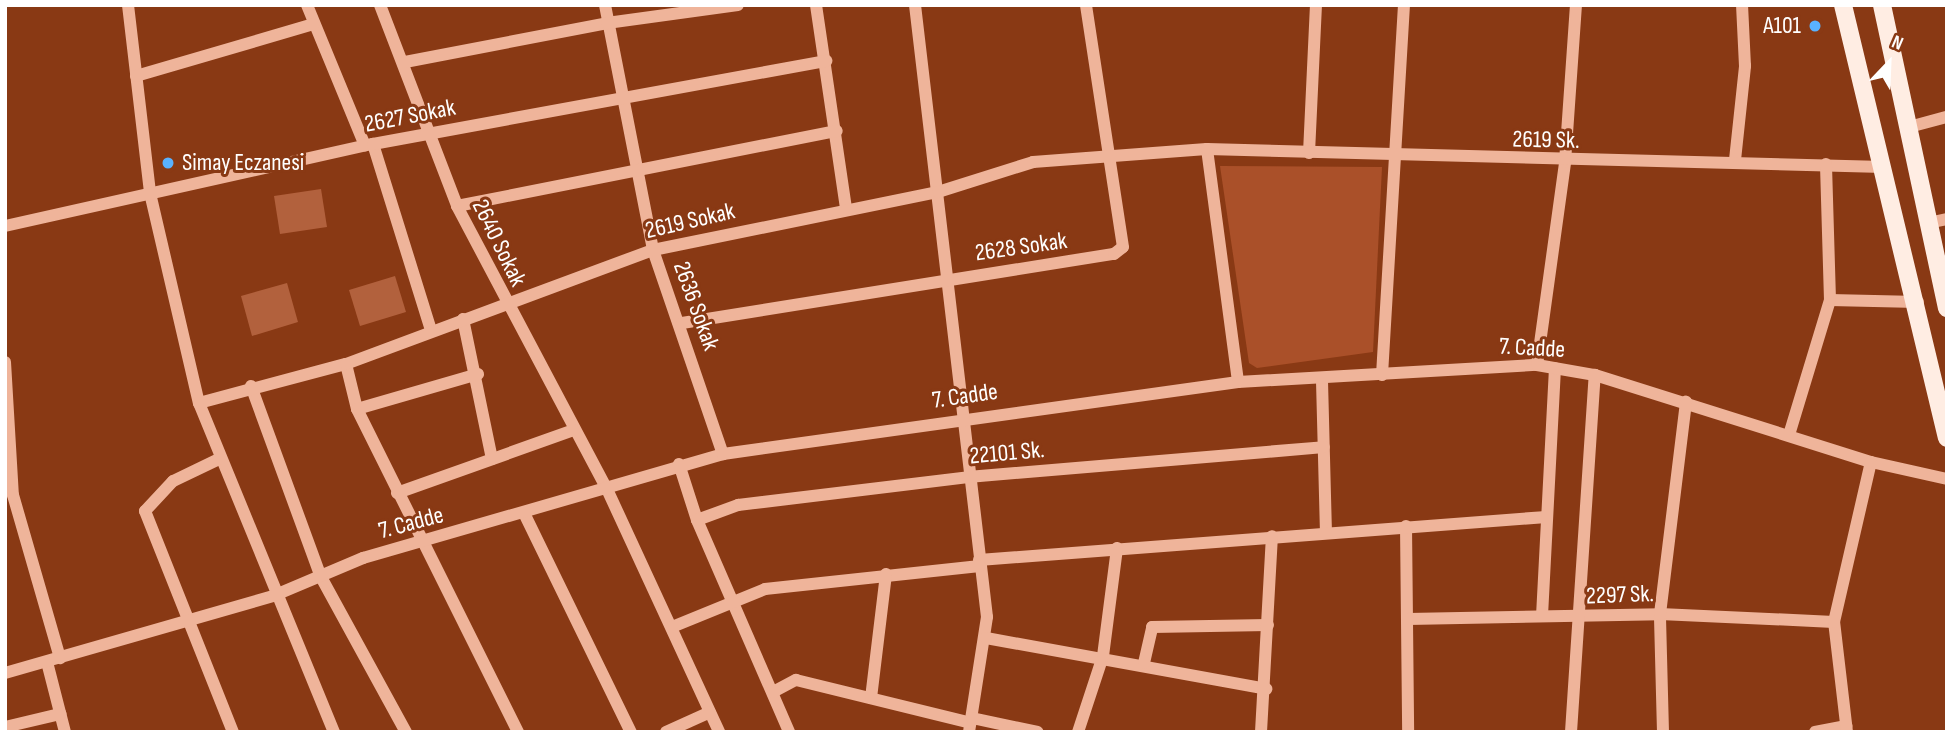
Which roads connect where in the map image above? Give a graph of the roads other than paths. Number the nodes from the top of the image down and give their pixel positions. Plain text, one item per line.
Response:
1 (128, 5) edge
2 (307, 5) edge
3 (380, 5) edge
4 (605, 5) edge
5 (738, 5) edge
6 (816, 5) edge
7 (915, 5) edge
8 (1086, 5) edge
9 (1316, 5) edge
10 (1404, 5) edge
11 (1576, 5) edge
12 (1742, 5) edge
13 (1843, 5) edge
14 (1882, 5) edge
15 (607, 23) junction
16 (314, 24) junction
17 (826, 61) junction
18 (405, 62) junction
19 (136, 76) junction
20 (625, 98) junction
21 (1947, 117) edge
22 (1909, 127) junction
23 (837, 131) junction
24 (430, 133) junction
25 (369, 145) junction
26 (1207, 149) junction
27 (1310, 153) junction
28 (1105, 155) junction
29 (1394, 155) junction
30 (1735, 160) junction
31 (1565, 162) junction
32 (1826, 164) junction
33 (1884, 167) junction
34 (639, 168) junction
35 (938, 192) junction
36 (150, 193) junction
37 (457, 206) junction
38 (846, 208) junction
39 (1947, 219) edge
40 (1928, 223) junction
41 (5, 226) edge
42 (653, 250) junction
43 (951, 278) junction
44 (503, 300) junction
45 (1830, 300) junction
46 (1917, 302) junction
47 (1947, 308) edge
48 (463, 318) junction
49 (682, 323) junction
50 (431, 330) junction
51 (5, 362) edge
52 (346, 364) junction
53 (1537, 365) junction
54 (1555, 368) junction
55 (478, 374) junction
56 (1382, 375) junction
57 (1595, 375) junction
58 (1322, 381) junction
59 (1238, 382) junction
60 (251, 386) junction
61 (1686, 402) junction
62 (199, 403) junction
63 (357, 409) junction
64 (965, 416) junction
65 (573, 430) junction
66 (1789, 435) junction
67 (1947, 438) edge
68 (1324, 447) junction
69 (723, 454) junction
70 (219, 459) junction
71 (492, 460) junction
72 (1871, 462) junction
73 (679, 464) junction
74 (968, 477) junction
75 (1947, 479) edge
76 (606, 487) junction
77 (397, 493) junction
78 (9, 495) edge
79 (524, 513) junction
80 (1546, 517) junction
81 (697, 520) junction
82 (1406, 526) junction
83 (1326, 532) junction
84 (1272, 536) junction
85 (421, 543) junction
86 (1117, 548) junction
87 (979, 563) junction
88 (886, 575) junction
89 (321, 577) junction
90 (273, 596) junction
91 (731, 599) junction
92 (1660, 614) junction
93 (1542, 616) junction
94 (1577, 617) junction
95 (1408, 620) junction
96 (185, 622) junction
97 (1834, 622) junction
98 (1268, 625) junction
99 (672, 627) junction
100 (986, 638) junction
101 (1103, 656) junction
102 (60, 658) junction
103 (47, 662) junction
104 (1144, 663) junction
105 (5, 673) edge
106 (1266, 689) junction
107 (773, 692) junction
108 (871, 698) junction
109 (710, 712) junction
110 (60, 714) junction
111 (971, 724) edge
112 (5, 727) edge
113 (1846, 729) edge
114 (65, 732) edge
115 (233, 732) edge
116 (334, 732) edge
117 (406, 732) edge
118 (518, 732) edge
119 (631, 732) edge
120 (666, 732) edge
121 (719, 732) edge
122 (789, 732) edge
123 (1038, 732) edge
124 (1077, 732) edge
125 (1261, 732) edge
126 (1408, 732) edge
127 (1571, 732) edge
128 (1663, 732) edge
129 (1815, 732) edge

1 - 19 street
2 - 16 street
3 - 18 street, 2640 Sokak
4 - 15 street, 2636 Sokak
5 - 15 street
6 - 17 street
7 - 35 street
8 - 28 street, 2628 Sokak
9 - 27 street
10 - 29 street
11 - 31 street
12 - 30 street
13 - 33 main road
14 - 22 main road
15 - 18 street
15 - 20 street, 2636 Sokak
16 - 19 street
16 - 25 street
17 - 20 street, 2627 Sokak
17 - 23 street
18 - 24 street, 2640 Sokak
19 - 36 street
20 - 24 street, 2627 Sokak
20 - 34 street, 2636 Sokak
21 - 22 street
22 - 40 main road
23 - 34 street
23 - 38 street
24 - 25 street, 2627 Sokak
24 - 37 street, 2640 Sokak
25 - 36 street, 2627 Sokak
25 - 50 street
26 - 27 street, 2619 Sk.
26 - 28 street, 2619 Sokak
26 - 59 street
27 - 29 street, 2619 Sk.
28 - 35 street, 2619 Sokak
28 - 43 street, 2628 Sokak
29 - 31 street, 2619 Sk.
29 - 56 street
30 - 31 street, 2619 Sk.
30 - 32 street, 2619 Sk.
31 - 53 street
32 - 33 street, 2619 Sk.
32 - 45 street
33 - 46 main road
34 - 37 street
34 - 42 street, 2636 Sokak
35 - 38 street, 2619 Sokak
35 - 43 street
36 - 41 street, 2627 Sokak
36 - 62 street
37 - 44 street, 2640 Sokak
38 - 42 street, 2619 Sokak
39 - 40 street
40 - 47 main road
42 - 44 street, 2619 Sokak
42 - 49 street, 2636 Sokak
43 - 49 street, 2628 Sokak
43 - 64 street
44 - 48 street, 2619 Sokak
44 - 65 street, 2640 Sokak
45 - 46 street
45 - 66 street
46 - 67 main road
48 - 50 street, 2619 Sokak
48 - 55 street
49 - 69 street, 2636 Sokak
50 - 52 street, 2619 Sokak
51 - 78 street
52 - 60 street, 2619 Sokak
52 - 63 street
53 - 54 street, 7. Cadde
53 - 56 street, 7. Cadde
54 - 57 street, 7. Cadde
54 - 80 street
55 - 63 street
55 - 71 street
56 - 58 street, 7. Cadde
57 - 61 street, 7. Cadde
57 - 94 street
58 - 59 street, 7. Cadde
58 - 68 street
59 - 64 street, 7. Cadde
60 - 62 street, 2619 Sokak
60 - 89 street
61 - 66 street, 7. Cadde
61 - 92 street
62 - 70 street
63 - 77 street
64 - 69 street, 7. Cadde
64 - 74 street
65 - 71 street
65 - 76 street, 2640 Sokak
66 - 72 street, 7. Cadde
68 - 74 street, 22101 Sk.
68 - 83 street
69 - 73 street, 7. Cadde
70 - 90 street
70 - 96 street
71 - 77 street
72 - 75 street, 7. Cadde
72 - 97 street
73 - 76 street, 7. Cadde
73 - 81 street
74 - 81 street, 22101 Sk.
74 - 87 street
76 - 79 street, 7. Cadde
76 - 99 street, 2640 Sokak
77 - 85 street
78 - 102 street
79 - 85 street, 7. Cadde
79 - 119 street
80 - 82 street
80 - 93 street
81 - 91 street
82 - 83 street
82 - 95 street
83 - 84 street
84 - 86 street
84 - 98 street
85 - 89 street, 7. Cadde
85 - 118 street
86 - 87 street
86 - 101 street
87 - 88 street
87 - 100 street
88 - 91 street
88 - 108 street
89 - 90 street, 7. Cadde
89 - 117 street
90 - 96 street, 7. Cadde
90 - 116 street
91 - 99 street
91 - 107 street
92 - 94 street, 2297 Sk.
92 - 97 street, 2297 Sk.
92 - 128 street
93 - 94 street, 2297 Sk.
93 - 95 street, 2297 Sk.
94 - 127 street
95 - 126 street
96 - 102 street, 7. Cadde
96 - 115 street
97 - 113 street
98 - 104 street
98 - 106 street
99 - 109 street, 2640 Sokak
100 - 101 street
100 - 111 street
101 - 104 street
101 - 124 street
102 - 103 street, 7. Cadde
103 - 105 street, 7. Cadde
103 - 110 street
104 - 106 street
106 - 125 street
107 - 108 street
107 - 122 street
108 - 111 street
109 - 120 street
109 - 121 street, 2640 Sokak
110 - 112 street
110 - 114 street
111 - 123 street
113 - 129 street

